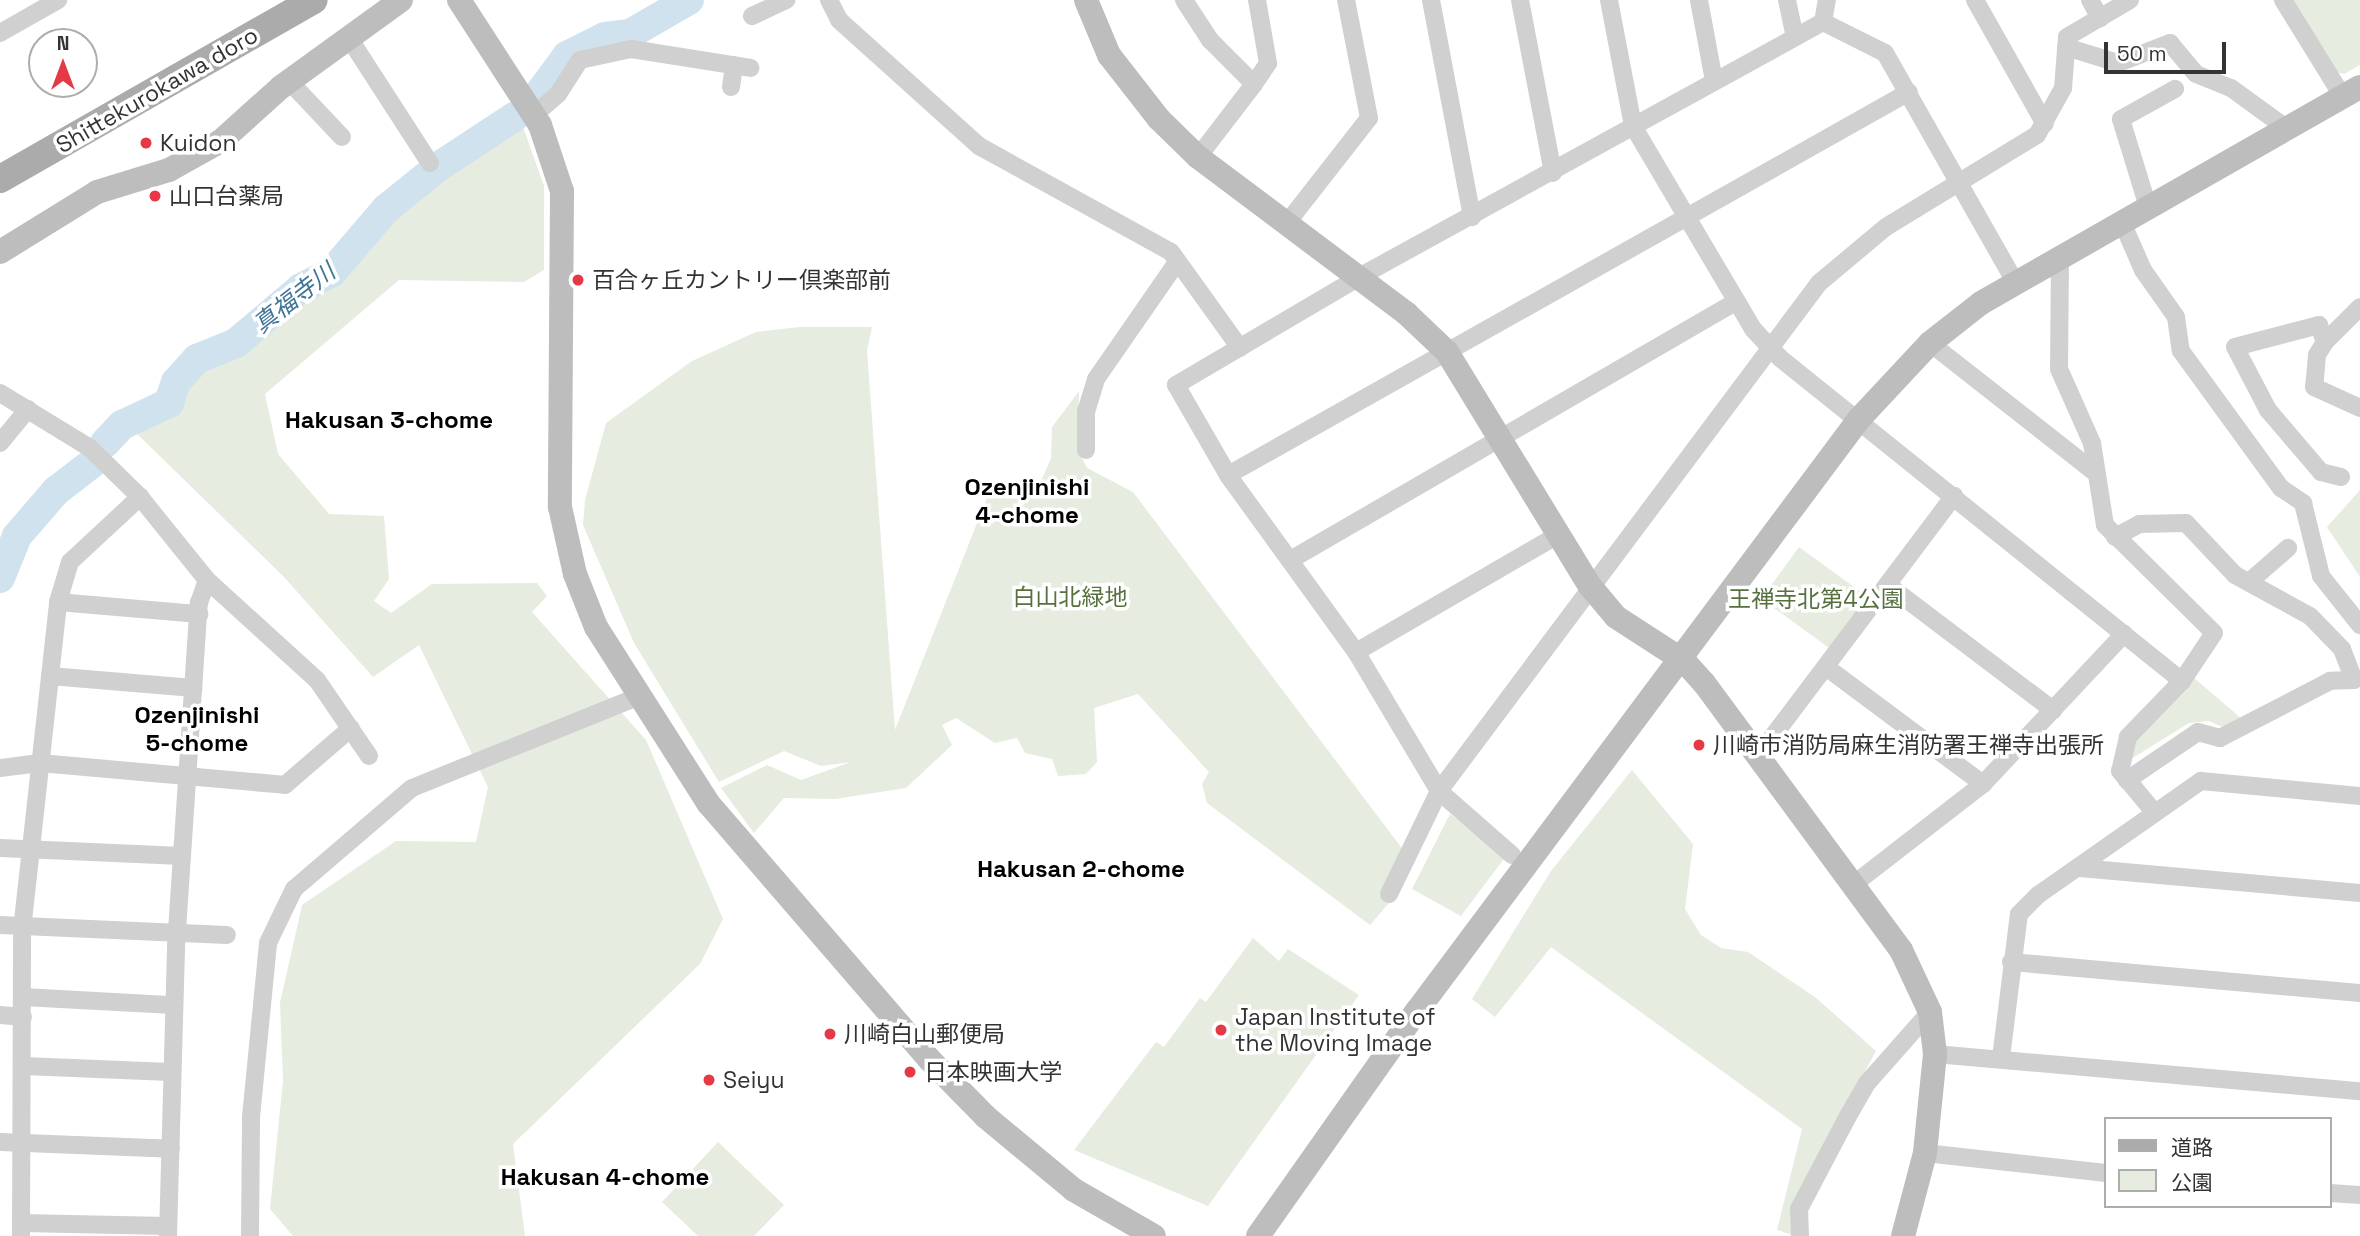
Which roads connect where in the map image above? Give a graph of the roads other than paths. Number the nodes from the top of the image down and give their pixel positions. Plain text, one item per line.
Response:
1 (58, 0) edge
2 (314, 0) edge
3 (401, 0) edge
4 (459, 0) edge
5 (786, 0) edge
6 (1086, 0) edge
7 (1184, 0) edge
8 (1257, 0) edge
9 (1346, 0) edge
10 (1431, 0) edge
11 (1520, 0) edge
12 (1609, 0) edge
13 (1699, 0) edge
14 (1787, 0) edge
15 (1827, 0) edge
16 (1975, 0) edge
17 (2090, 0) edge
18 (2130, 0) edge
19 (2283, 0) edge
20 (834, 2) edge
21 (752, 16) dead end
22 (2100, 18) junction
23 (1823, 22) junction
24 (0, 33) edge
25 (1795, 37) junction
26 (349, 38) junction
27 (2066, 47) junction
28 (289, 81) junction
29 (1714, 81) junction
30 (1254, 84) junction
31 (731, 88) dead end
32 (2175, 89) dead end
33 (1909, 92) junction
34 (2352, 92) edge
35 (534, 115) junction
36 (2045, 124) junction
37 (1633, 126) junction
38 (2286, 128) junction
39 (342, 137) dead end
40 (1198, 157) junction
41 (429, 163) dead end
42 (1553, 173) junction
43 (0, 179) edge
44 (1962, 184) junction
45 (2148, 207) junction
46 (1688, 214) junction
47 (1472, 217) junction
48 (2122, 222) junction
49 (1287, 223) junction
50 (0, 252) edge
51 (2060, 257) junction
52 (1177, 262) junction
53 (1359, 277) junction
54 (2017, 284) junction
55 (1737, 301) junction
56 (2360, 306) edge
57 (2325, 342) junction
58 (1930, 343) junction
59 (1240, 348) junction
60 (1771, 348) junction
61 (1447, 352) junction
62 (0, 393) edge
63 (2360, 408) edge
64 (28, 409) junction
65 (1859, 419) junction
66 (1503, 440) junction
67 (0, 443) edge
68 (1086, 450) dead end
69 (2097, 474) junction
70 (1228, 475) junction
71 (2341, 477) dead end
72 (1954, 496) junction
73 (140, 497) junction
74 (1556, 536) junction
75 (2115, 537) junction
76 (2288, 548) dead end
77 (1292, 559) junction
78 (207, 580) junction
79 (2249, 582) junction
80 (1590, 586) junction
81 (1889, 586) junction
82 (58, 602) junction
83 (199, 614) junction
84 (2360, 625) edge
85 (2124, 634) junction
86 (1356, 652) junction
87 (1684, 661) junction
88 (1826, 667) junction
89 (50, 676) junction
90 (2357, 678) edge
91 (2182, 681) junction
92 (193, 688) junction
93 (640, 696) junction
94 (2053, 710) junction
95 (351, 728) junction
96 (369, 756) dead end
97 (1758, 756) junction
98 (40, 763) junction
99 (0, 768) edge
100 (188, 775) junction
101 (2127, 779) junction
102 (1983, 784) junction
103 (1439, 791) junction
104 (2360, 796) edge
105 (2154, 812) junction
106 (31, 847) junction
107 (0, 848) edge
108 (1512, 855) dead end
109 (182, 856) junction
110 (2080, 868) junction
111 (1854, 884) junction
112 (2360, 893) edge
113 (1389, 894) dead end
114 (0, 925) edge
115 (22, 926) junction
116 (177, 932) junction
117 (227, 935) dead end
118 (2011, 962) junction
119 (2360, 993) edge
120 (23, 997) junction
121 (173, 1006) junction
122 (1930, 1012) junction
123 (0, 1015) edge
124 (23, 1017) junction
125 (1935, 1054) junction
126 (2001, 1058) junction
127 (24, 1066) junction
128 (170, 1072) junction
129 (2360, 1091) edge
130 (0, 1142) edge
131 (25, 1143) junction
132 (171, 1149) junction
133 (1925, 1153) junction
134 (2104, 1173) edge
135 (2332, 1193) edge
136 (2360, 1195) edge
137 (21, 1229) edge
138 (168, 1231) edge
139 (250, 1236) edge
140 (1154, 1236) edge
141 (1258, 1236) edge
142 (1800, 1236) edge
143 (1903, 1236) edge

1 - 24 street
2 - 43 main road, Shittekurokawa doro
3 - 26 street
4 - 35 street
5 - 21 street
6 - 40 street
7 - 30 street
8 - 30 street
9 - 49 street
10 - 47 street
11 - 42 street
12 - 37 street
13 - 29 street
14 - 25 street
15 - 23 street
16 - 36 street
17 - 22 street
18 - 22 street
19 - 34 street
20 - 52 street
22 - 27 street
23 - 25 street
23 - 33 street
25 - 29 street
26 - 28 street
26 - 41 street
27 - 36 street
27 - 38 street
28 - 39 street
28 - 50 street
29 - 37 street
30 - 40 street
31 - 35 street
32 - 45 street
33 - 44 street
33 - 46 street
34 - 38 street
35 - 93 street
36 - 44 street
37 - 42 street
37 - 46 street
38 - 45 street
40 - 49 street
42 - 47 street
44 - 54 street
44 - 60 street
45 - 48 street
46 - 55 street
46 - 61 street
47 - 53 street
48 - 51 street
48 - 84 street
49 - 53 street
51 - 54 street
51 - 69 street
52 - 59 street
52 - 68 street
53 - 59 street
53 - 61 street
54 - 58 street
55 - 60 street
55 - 66 street
56 - 57 street
57 - 63 street
57 - 71 street
58 - 65 street
58 - 69 street
59 - 70 street
60 - 65 street
60 - 80 street
61 - 66 street
61 - 70 street
62 - 64 street
64 - 67 street
64 - 73 street
65 - 72 street
65 - 87 street
66 - 74 street
66 - 77 street
69 - 75 street
70 - 77 street
72 - 81 street
72 - 85 street
73 - 78 street
73 - 82 street
74 - 80 street
74 - 86 street
75 - 79 street
75 - 91 street
76 - 79 street
77 - 86 street
78 - 83 street
78 - 95 street
79 - 90 street
80 - 87 street
80 - 103 street
81 - 88 street
81 - 94 street
82 - 83 street
82 - 89 street
83 - 92 street
85 - 91 street
85 - 94 street
86 - 103 street
87 - 97 street
87 - 141 street
88 - 97 street
88 - 102 street
89 - 92 street
89 - 98 street
90 - 101 street
91 - 101 street
92 - 100 street
93 - 139 street
93 - 140 street
94 - 102 street
95 - 96 street
95 - 100 street
97 - 111 street
98 - 99 street
98 - 100 street
98 - 106 street
100 - 109 street
101 - 105 street
102 - 111 street
103 - 108 street
103 - 113 street
104 - 105 street
105 - 110 street
106 - 107 street
106 - 109 street
106 - 115 street
109 - 116 street
110 - 112 street
110 - 118 street
111 - 122 street
114 - 115 street
115 - 116 street
115 - 120 street
116 - 117 street
116 - 121 street
118 - 119 street
118 - 126 street
120 - 121 street
120 - 124 street
121 - 128 street
122 - 125 street
122 - 142 street
123 - 124 street
124 - 127 street
125 - 126 street
125 - 133 street
126 - 129 street
127 - 128 street
127 - 131 street
128 - 132 street
130 - 131 street
131 - 132 street
131 - 137 street
132 - 138 street
133 - 134 street
133 - 143 street
135 - 136 street
137 - 138 street

